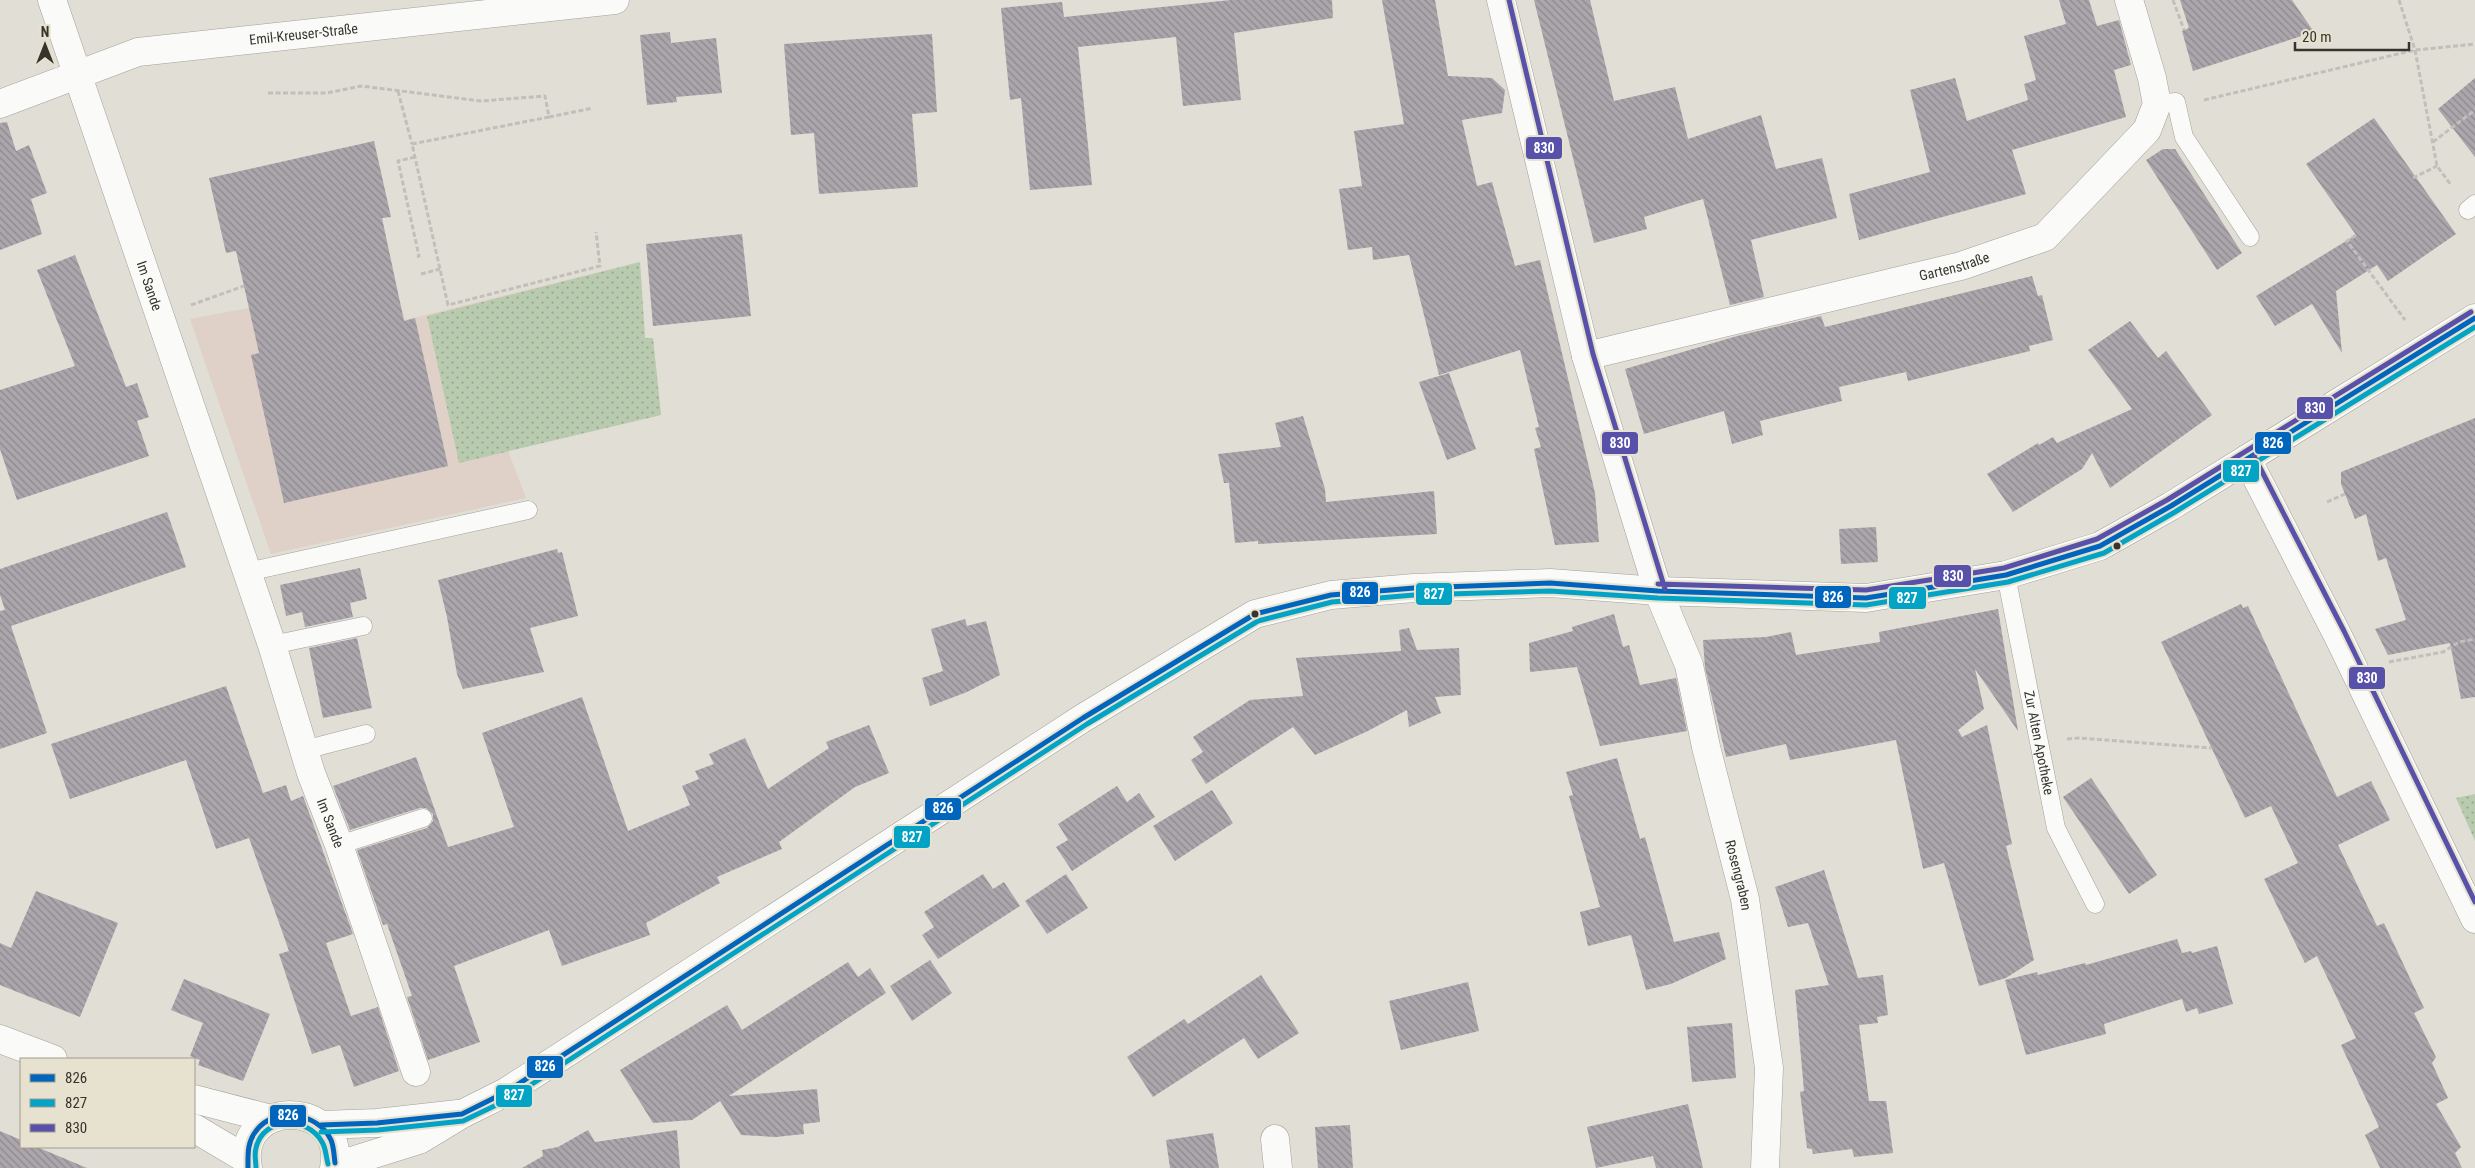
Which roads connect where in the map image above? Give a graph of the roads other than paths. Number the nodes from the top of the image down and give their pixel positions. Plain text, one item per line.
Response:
1 (52, 0) edge
2 (615, 0) edge
3 (1501, 0) edge
4 (2129, 0) edge
5 (77, 73) junction
6 (0, 104) edge
7 (2156, 104) junction
8 (2250, 238) dead end
9 (2475, 318) edge
10 (1586, 356) junction
11 (2247, 459) junction
12 (528, 510) dead end
13 (247, 572) junction
14 (2006, 575) junction
15 (1658, 591) junction
16 (363, 626) dead end
17 (272, 645) junction
18 (366, 734) dead end
19 (304, 750) junction
20 (423, 818) dead end
21 (339, 845) junction
22 (2095, 904) dead end
23 (2475, 919) edge
24 (0, 1039) edge
25 (50, 1058) edge
26 (416, 1072) dead end
27 (195, 1099) edge
28 (462, 1114) junction
29 (271, 1119) junction
30 (321, 1125) junction
31 (195, 1129) edge
32 (1275, 1138) dead end
33 (247, 1163) edge
34 (335, 1167) edge
35 (1278, 1168) edge
36 (1765, 1168) edge

1 - 5 street, Im Sande
2 - 5 street, Emil-Kreuser-Straße
3 - 10 street, Rosengraben
4 - 7 street, Gartenstraße
5 - 6 street, Emil-Kreuser-Straße
5 - 13 street, Im Sande
7 - 8 lane
7 - 10 street, Gartenstraße
9 - 11 street
10 - 15 street, Rosengraben
11 - 14 street
11 - 23 street
12 - 13 lane
13 - 17 street, Im Sande
14 - 15 street
14 - 22 lane, Zur Alten Apotheke
15 - 28 street
15 - 36 street, Rosengraben
16 - 17 lane
17 - 19 street, Im Sande
18 - 19 lane
19 - 21 street, Im Sande
20 - 21 lane
21 - 26 street, Im Sande
24 - 25 street
27 - 29 street
28 - 30 street
28 - 34 street
29 - 30 street
29 - 33 street
30 - 34 street
31 - 33 street
32 - 35 street

